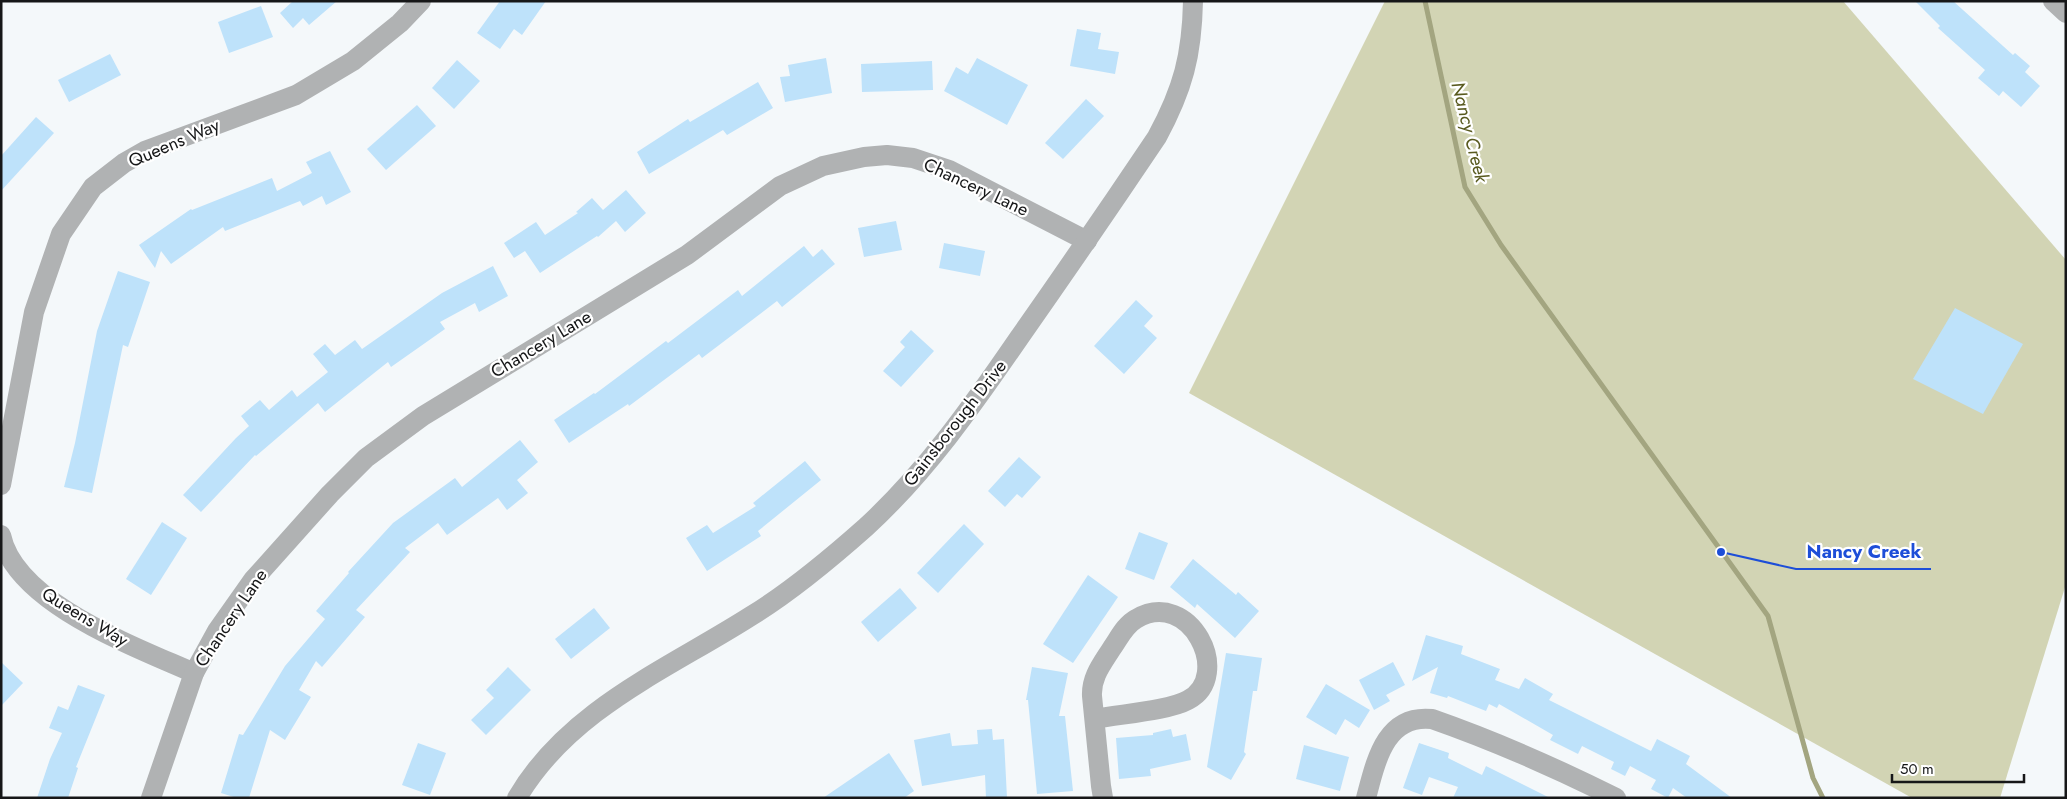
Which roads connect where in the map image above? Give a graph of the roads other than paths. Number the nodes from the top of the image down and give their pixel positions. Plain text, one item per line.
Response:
1 (421, 1) edge
2 (1192, 1) edge
3 (2053, 1) edge
4 (2066, 13) edge
5 (1086, 241) junction
6 (1, 485) edge
7 (1, 535) edge
8 (194, 673) junction
9 (1095, 719) junction
10 (151, 798) edge
11 (517, 798) edge
12 (1103, 798) edge
13 (1366, 798) edge
14 (1616, 798) edge

1 - 6 street, Queens Way
2 - 5 street, Gainsborough Drive
3 - 4 street
5 - 8 street, Chancery Lane
5 - 11 street, Gainsborough Drive
7 - 8 street, Queens Way
8 - 10 street, Chancery Lane
9 - 9 street
9 - 12 street
13 - 14 street

